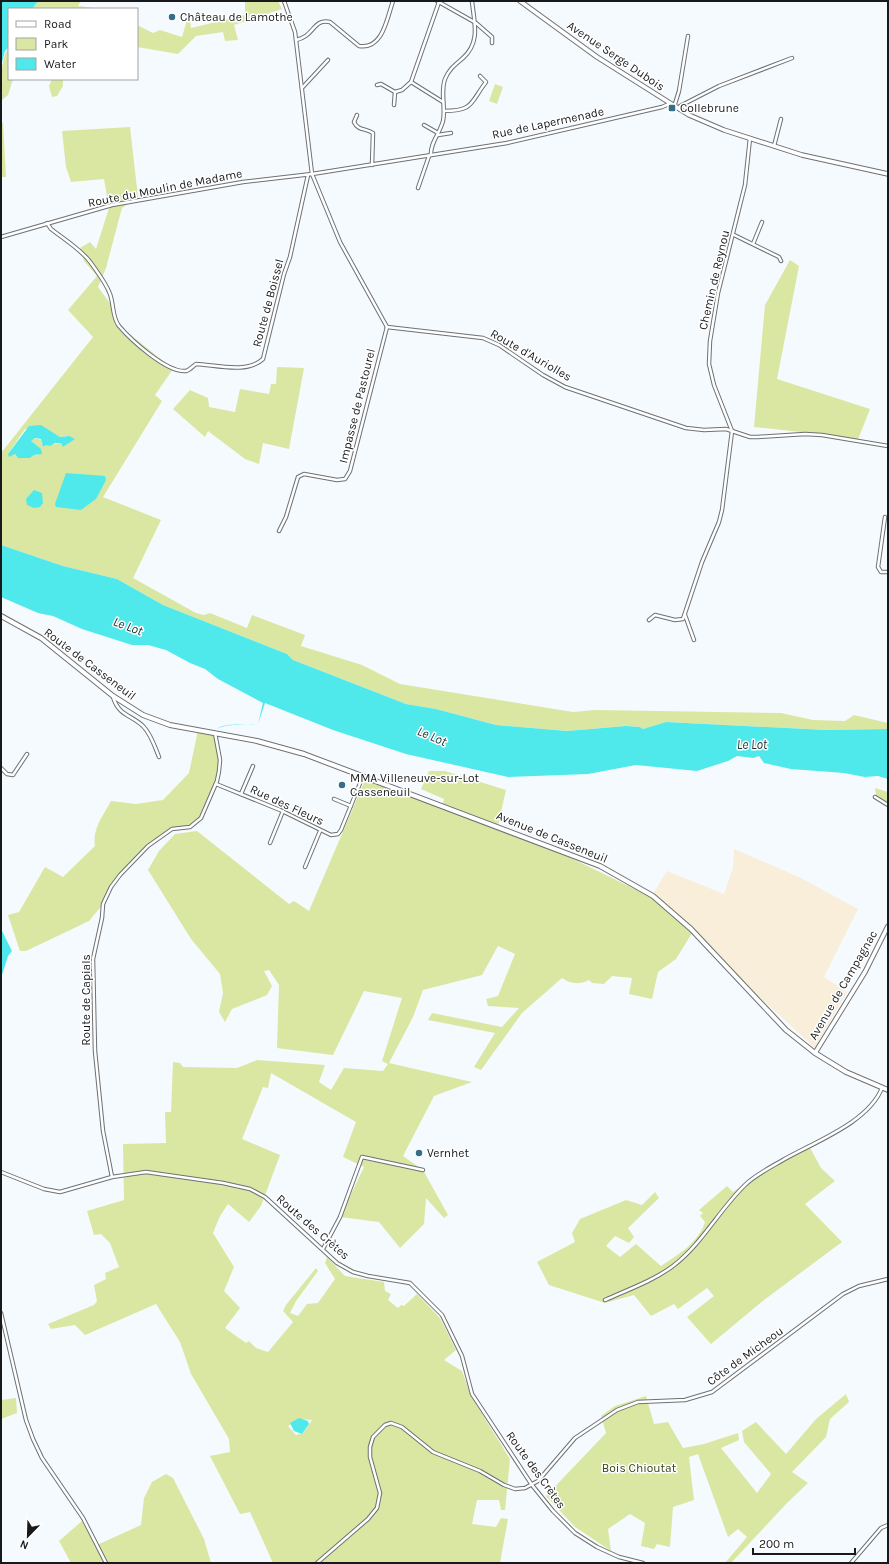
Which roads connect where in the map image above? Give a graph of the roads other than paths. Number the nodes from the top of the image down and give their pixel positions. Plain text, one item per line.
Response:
1 (284, 1) edge
2 (393, 1) edge
3 (472, 1) edge
4 (520, 1) edge
5 (438, 2) edge
6 (476, 23) junction
7 (688, 36) dead end
8 (296, 40) junction
9 (492, 43) dead end
10 (792, 58) dead end
11 (328, 60) dead end
12 (480, 76) dead end
13 (411, 82) junction
14 (377, 85) dead end
15 (302, 89) junction
16 (395, 92) junction
17 (444, 102) junction
18 (669, 104) junction
19 (394, 105) dead end
20 (674, 107) junction
21 (678, 109) junction
22 (444, 111) junction
23 (357, 115) dead end
24 (781, 119) dead end
25 (424, 125) dead end
26 (451, 133) dead end
27 (438, 134) junction
28 (750, 138) junction
29 (774, 146) junction
30 (430, 156) junction
31 (372, 165) junction
32 (312, 174) junction
33 (888, 174) edge
34 (308, 175) junction
35 (418, 188) dead end
36 (762, 222) dead end
37 (47, 223) junction
38 (734, 235) junction
39 (1, 237) edge
40 (753, 244) junction
41 (781, 261) dead end
42 (387, 327) junction
43 (732, 431) junction
44 (888, 446) edge
45 (885, 517) dead end
46 (279, 531) dead end
47 (888, 572) edge
48 (685, 615) junction
49 (1, 616) edge
50 (649, 620) dead end
51 (694, 640) dead end
52 (113, 696) junction
53 (215, 733) junction
54 (27, 754) dead end
55 (159, 757) dead end
56 (253, 766) dead end
57 (1, 768) edge
58 (363, 776) junction
59 (216, 784) junction
60 (241, 794) junction
61 (875, 797) dead end
62 (334, 799) dead end
63 (888, 805) edge
64 (351, 806) junction
65 (283, 811) junction
66 (320, 831) junction
67 (270, 843) dead end
68 (305, 867) dead end
69 (888, 926) edge
70 (815, 1053) junction
71 (882, 1088) junction
72 (888, 1090) edge
73 (423, 1170) dead end
74 (1, 1172) edge
75 (112, 1177) junction
76 (323, 1249) junction
77 (888, 1278) edge
78 (605, 1300) dead end
79 (1, 1313) edge
80 (532, 1485) junction
81 (888, 1525) edge
82 (106, 1563) edge
83 (317, 1563) edge
84 (643, 1563) edge
85 (851, 1563) edge

1 - 8 street
2 - 8 street
3 - 6 street
4 - 18 street, Avenue Serge Dubois
5 - 6 street
5 - 13 street
6 - 9 street
6 - 17 street
7 - 20 street
8 - 15 street
10 - 21 street
11 - 15 street
12 - 22 street
13 - 16 street
13 - 17 street
14 - 16 street
15 - 32 street
16 - 19 street
17 - 22 street
18 - 20 street, Avenue Serge Dubois
18 - 30 street, Rue de Lapermenade
20 - 21 street, Avenue Serge Dubois
21 - 28 street, Avenue Serge Dubois
22 - 27 street
23 - 31 street
24 - 29 street
25 - 27 street
26 - 27 street
27 - 30 street
28 - 29 street, Avenue Serge Dubois
28 - 38 street, Chemin de Reynou
29 - 33 street, Avenue Serge Dubois
30 - 31 street, Rue de Lapermenade
30 - 35 street
31 - 32 street, Rue de Lapermenade
32 - 34 street, Route du Moulin de Madame
32 - 42 street
34 - 37 street, Route du Moulin de Madame
34 - 37 street, Route de Boissel
36 - 40 street
37 - 39 street, Route du Moulin de Madame
38 - 40 street
38 - 43 street, Chemin de Reynou
40 - 41 street
42 - 43 street, Route d'Auriolles
42 - 46 street, Impasse de Pastourel
43 - 44 street, Route d'Auriolles
43 - 48 street, Chemin de Reynou
45 - 47 street
48 - 50 street
48 - 51 street
49 - 52 main road, Route de Casseneuil
52 - 53 main road, Route de Casseneuil
52 - 55 street
53 - 58 main road, Avenue de Casseneuil
53 - 59 street, Route de Capials
54 - 57 street
56 - 60 street
58 - 64 street, Rue des Fleurs
58 - 70 main road, Avenue de Casseneuil
59 - 60 street, Rue des Fleurs
59 - 75 street, Route de Capials
60 - 65 street, Rue des Fleurs
61 - 63 street
62 - 64 street
64 - 66 street, Rue des Fleurs
65 - 66 street, Rue des Fleurs
65 - 67 street
66 - 68 street
69 - 70 street, Avenue de Campagnac
70 - 71 main road, Avenue de Casseneuil
71 - 72 main road, Avenue de Casseneuil
71 - 78 street
73 - 76 street
74 - 75 street, Route des Crètes
75 - 76 street, Route des Crètes
76 - 80 street, Route des Crètes
77 - 80 street, Côte de Micheou
79 - 82 street
80 - 83 street
80 - 84 street, Route des Crètes
81 - 85 street

